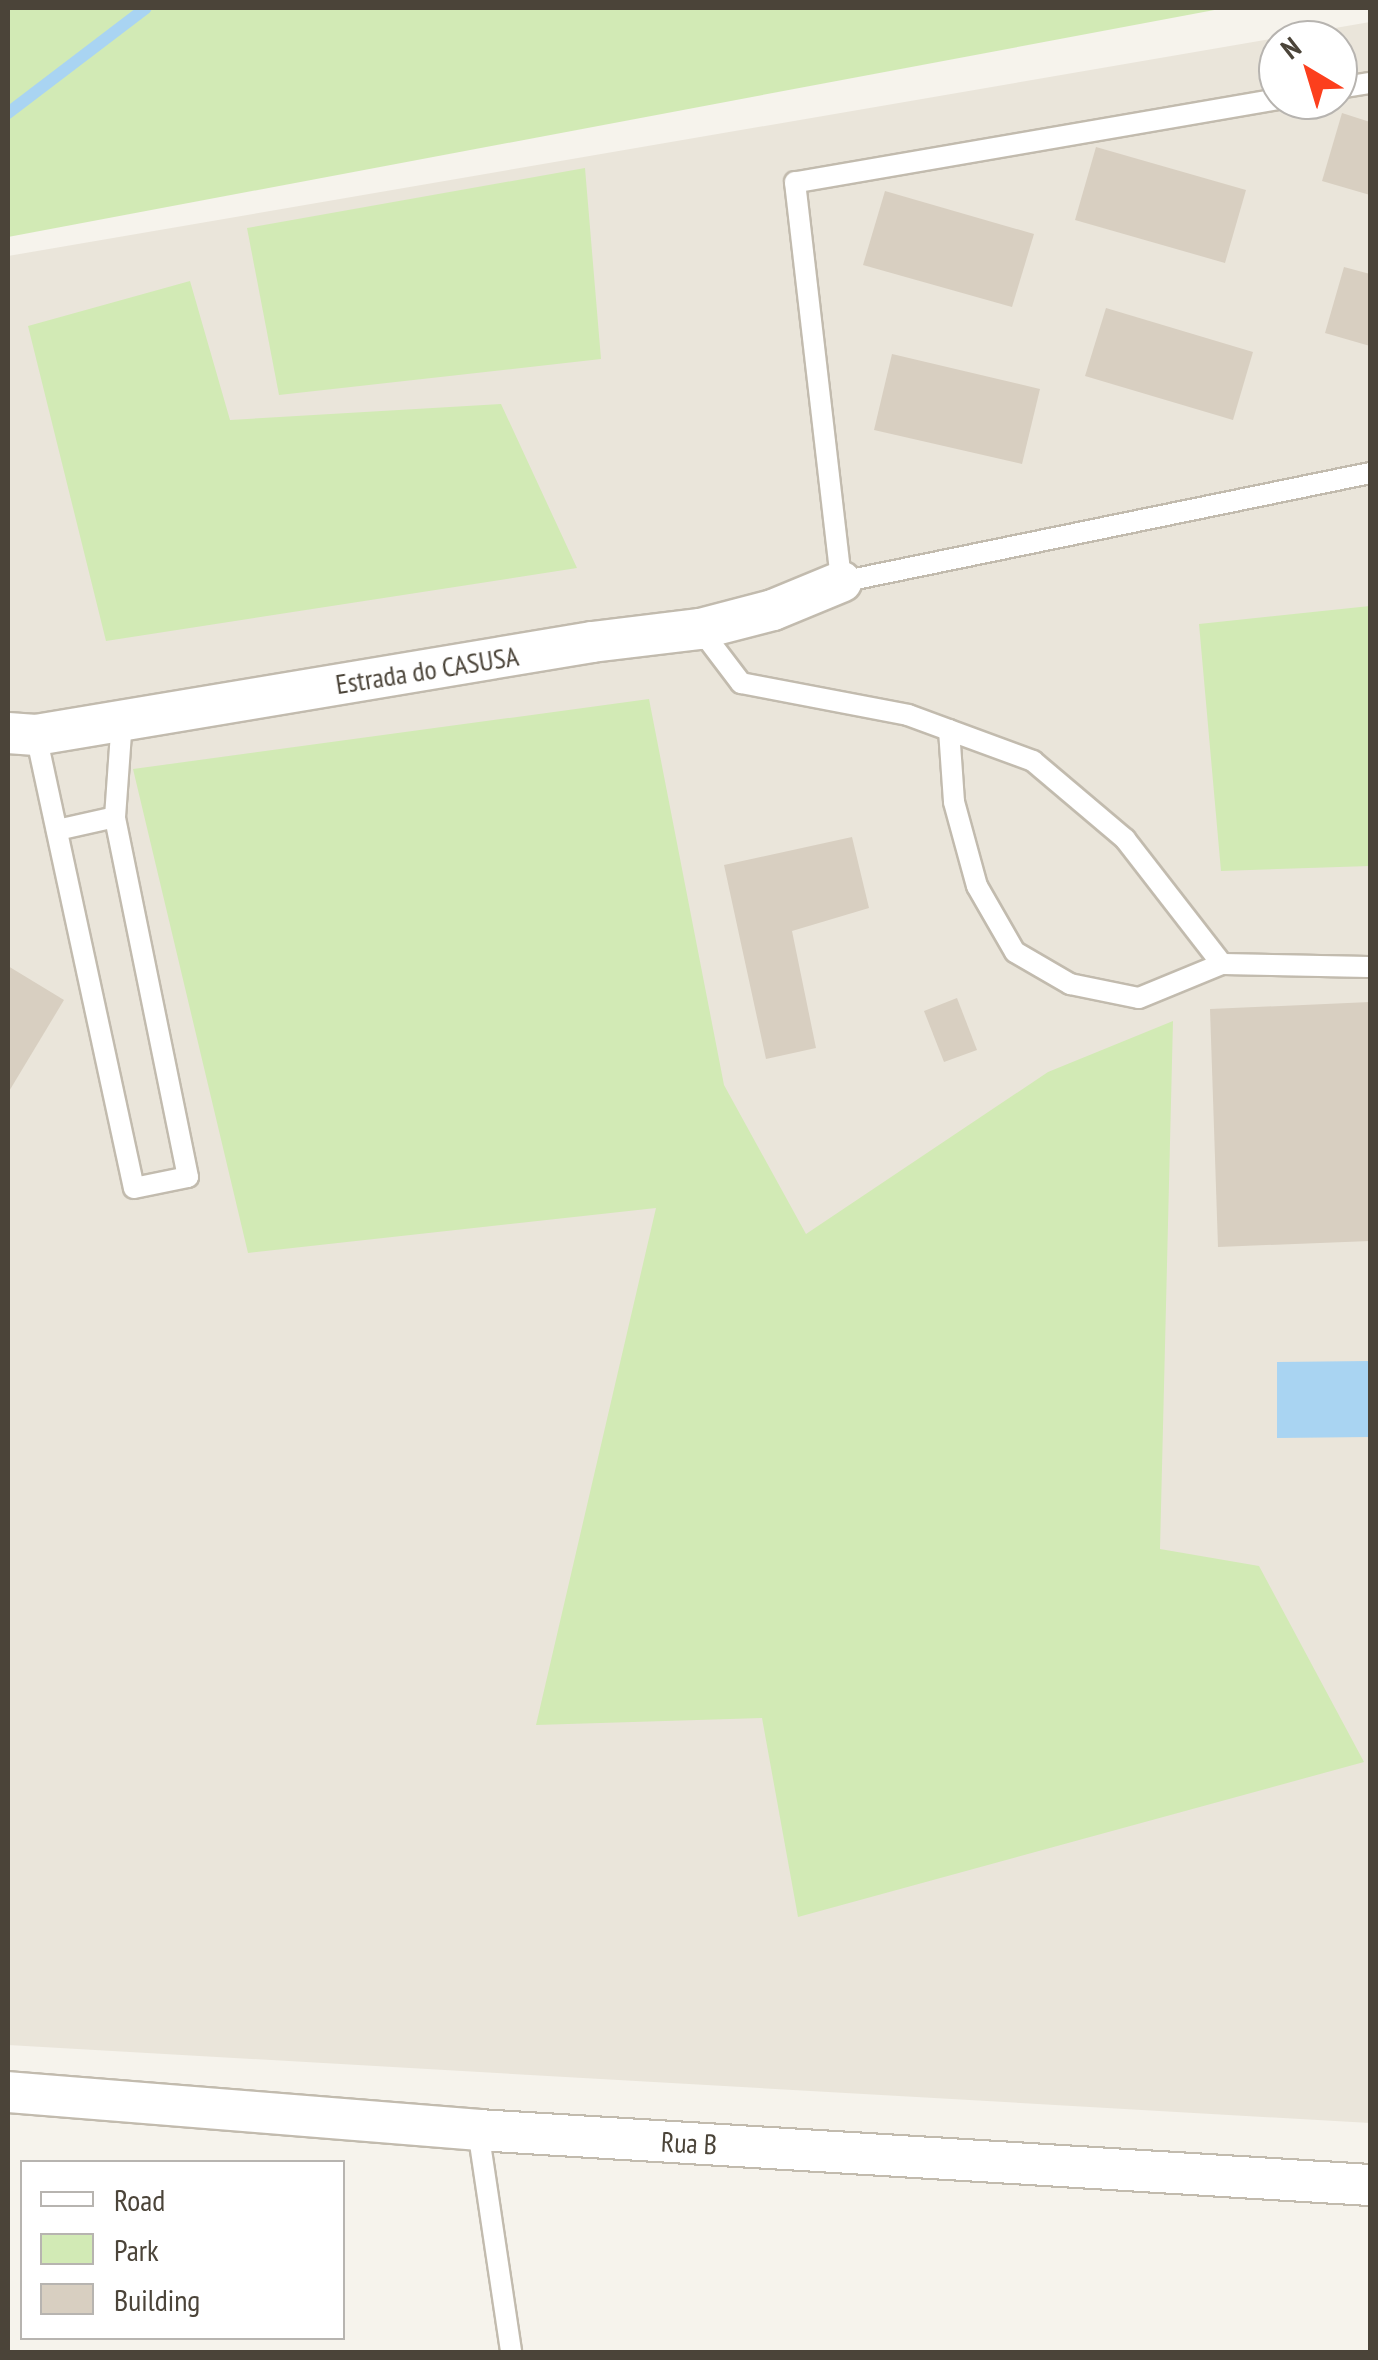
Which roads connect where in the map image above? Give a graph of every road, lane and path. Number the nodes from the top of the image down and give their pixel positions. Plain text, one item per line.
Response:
1 (1258, 102) edge
2 (1370, 473) edge
3 (841, 582) junction
4 (700, 630) junction
5 (122, 720) junction
6 (949, 730) junction
7 (22, 734) edge
8 (115, 817) junction
9 (57, 830) junction
10 (1222, 964) junction
11 (1370, 967) edge
12 (8, 2092) edge
13 (478, 2130) junction
14 (1370, 2185) edge
15 (511, 2352) edge

1 - 3 lane
2 - 3 lane
3 - 4 street, Estrada do CASUSA
4 - 5 street, Estrada do CASUSA
4 - 6 lane
5 - 7 street, Estrada do CASUSA
5 - 8 lane
6 - 10 lane
6 - 10 lane
7 - 9 lane
8 - 9 lane
8 - 9 lane
10 - 11 lane
12 - 13 street, Rua B
13 - 14 street, Rua B
13 - 15 lane

